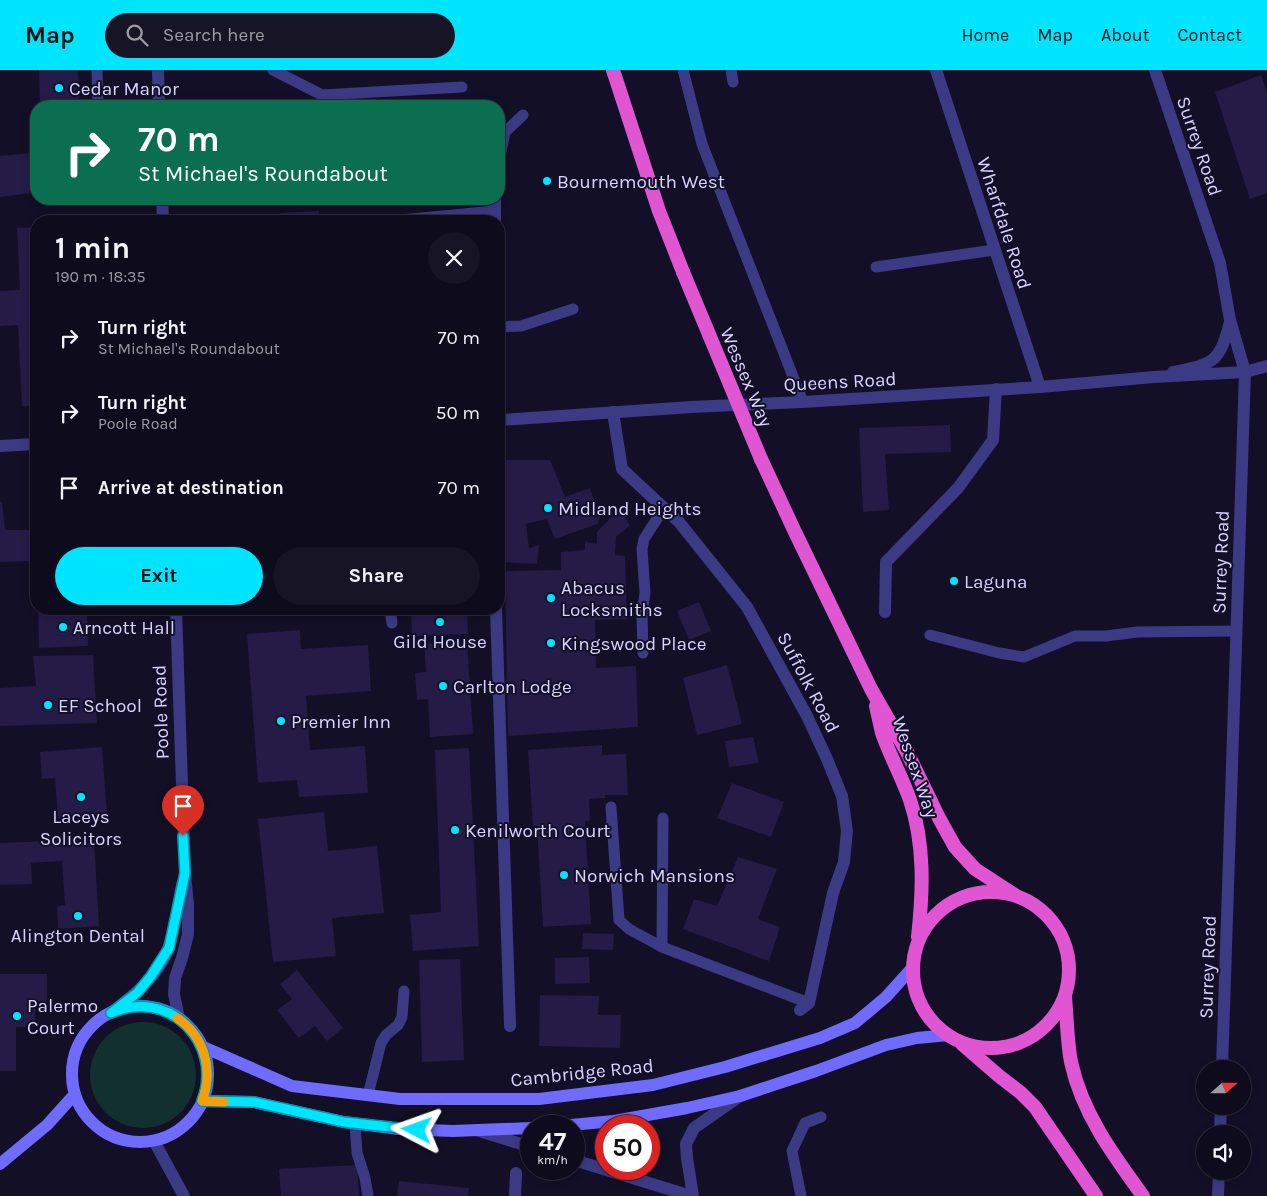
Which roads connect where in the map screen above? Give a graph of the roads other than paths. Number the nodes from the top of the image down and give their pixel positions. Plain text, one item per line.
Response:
1 (97, 70) edge
2 (158, 70) edge
3 (273, 70) edge
4 (613, 70) edge
5 (683, 70) edge
6 (936, 70) edge
7 (1154, 70) edge
8 (462, 88) dead end
9 (98, 100) edge
10 (159, 100) edge
11 (523, 115) dead end
12 (505, 131) edge
13 (495, 210) edge
14 (451, 215) edge
15 (994, 250) junction
16 (876, 267) dead end
17 (573, 309) dead end
18 (1230, 320) junction
19 (505, 327) edge
20 (1267, 366) edge
21 (1244, 372) junction
22 (1154, 376) junction
23 (1040, 387) junction
24 (996, 390) junction
25 (803, 402) junction
26 (613, 412) junction
27 (505, 420) edge
28 (30, 444) edge
29 (0, 446) edge
30 (664, 508) junction
31 (885, 612) dead end
32 (176, 615) edge
33 (391, 615) edge
34 (496, 615) edge
35 (392, 623) dead end
36 (1236, 631) junction
37 (930, 635) dead end
38 (643, 654) dead end
39 (871, 689) junction
40 (612, 807) dead end
41 (663, 818) dead end
42 (185, 873) junction
43 (1018, 897) junction
44 (916, 947) junction
45 (662, 948) junction
46 (913, 967) junction
47 (404, 990) dead end
48 (1065, 994) junction
49 (804, 1007) joint
50 (111, 1013) junction
51 (179, 1019) junction
52 (510, 1026) dead end
53 (953, 1038) junction
54 (202, 1046) junction
55 (1222, 1060) edge
56 (75, 1094) junction
57 (368, 1094) junction
58 (740, 1096) junction
59 (202, 1101) junction
60 (821, 1117) dead end
61 (585, 1123) edge
62 (355, 1124) junction
63 (520, 1128) edge
64 (475, 1130) junction
65 (154, 1141) junction
66 (520, 1144) edge
67 (585, 1163) edge
68 (0, 1164) edge
69 (516, 1173) dead end
70 (1219, 1180) edge
71 (184, 1196) edge
72 (368, 1196) edge
73 (515, 1196) edge
74 (692, 1196) edge
75 (802, 1196) edge
76 (1096, 1196) edge
77 (1143, 1196) edge
78 (1218, 1196) edge

1 - 9 lane
2 - 10 street
3 - 8 lane
4 - 39 highway, Wessex Way, bridge
5 - 25 lane
6 - 15 street, Wharfdale Road
7 - 18 street, Surrey Road
11 - 12 lane
13 - 14 lane
15 - 16 lane
15 - 23 street, Wharfdale Road
17 - 19 lane
18 - 21 street, Surrey Road
18 - 22 street, Queens Road
20 - 21 street, Queens Road
21 - 22 street, Queens Road
21 - 36 street, Surrey Road
22 - 23 street, Queens Road
23 - 24 street, Queens Road
24 - 25 street, Queens Road
24 - 31 street
25 - 26 street, Queens Road
26 - 27 street, Queens Road
26 - 30 street, Suffolk Road
28 - 29 street
30 - 38 lane
30 - 49 street, Suffolk Road
32 - 42 street, Poole Road
33 - 35 lane
34 - 52 street
36 - 37 lane
36 - 55 street, Surrey Road
39 - 43 highway, Wessex Way
39 - 44 highway, Wessex Way
40 - 45 lane
41 - 45 lane
42 - 50 street, Poole Road
42 - 51 street, Poole Road
43 - 44 highway
43 - 48 highway
44 - 46 highway
45 - 49 lane
46 - 53 highway
46 - 57 main road, Cambridge Road
47 - 57 lane
48 - 53 highway
48 - 77 highway
50 - 51 main road
50 - 56 main road
51 - 54 main road
53 - 58 main road
53 - 76 highway
54 - 57 main road, Cambridge Road
54 - 59 main road
56 - 65 main road
56 - 68 main road
58 - 61 main road
58 - 74 street
59 - 62 main road
59 - 65 main road
60 - 75 lane
62 - 64 main road
62 - 72 lane
63 - 64 main road
64 - 66 street
65 - 71 street
67 - 74 street
69 - 73 street
70 - 78 street

